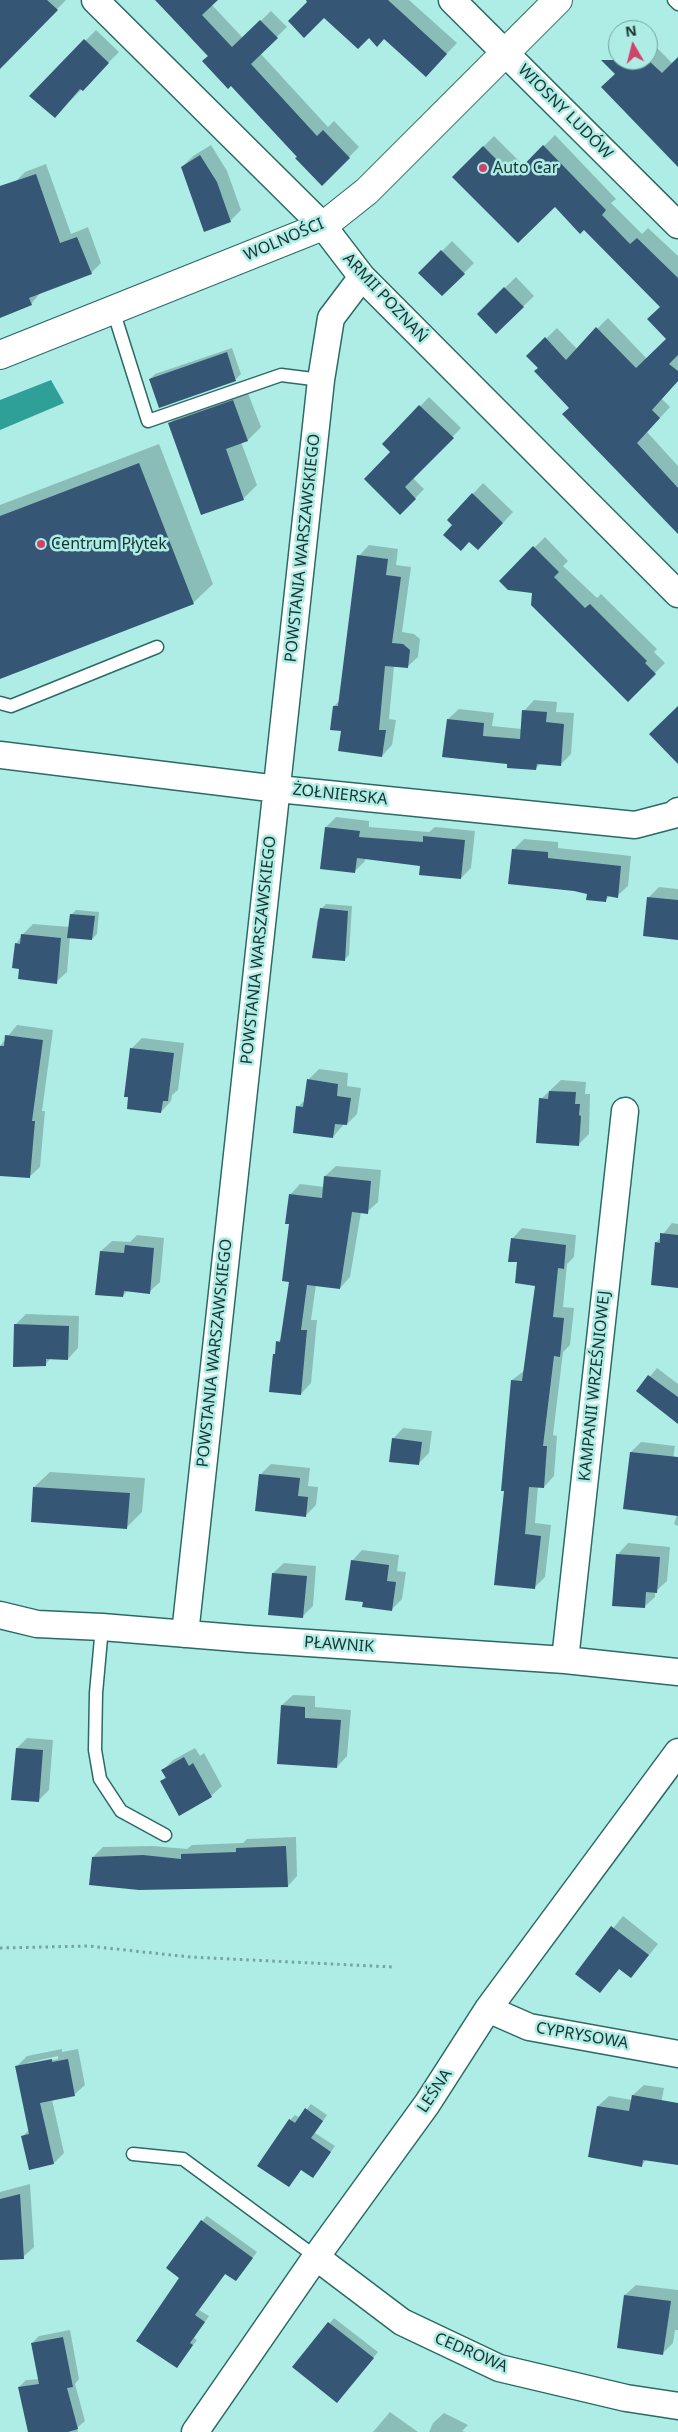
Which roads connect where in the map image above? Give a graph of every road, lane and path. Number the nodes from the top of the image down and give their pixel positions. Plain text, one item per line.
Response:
1 (95, 0) edge
2 (452, 0) edge
3 (558, 0) edge
4 (674, 0) edge
5 (678, 4) edge
6 (506, 53) junction
7 (678, 225) edge
8 (323, 226) junction
9 (362, 278) junction
10 (114, 310) junction
11 (0, 355) edge
12 (321, 380) junction
13 (678, 594) edge
14 (157, 647) dead end
15 (0, 703) edge
16 (0, 754) edge
17 (278, 789) junction
18 (678, 811) edge
19 (624, 1111) dead end
20 (0, 1615) edge
21 (102, 1627) junction
22 (185, 1634) junction
23 (565, 1660) junction
24 (678, 1672) edge
25 (678, 1752) edge
26 (165, 1835) dead end
27 (0, 1948) edge
28 (393, 1967) dead end
29 (488, 2009) junction
30 (678, 2054) edge
31 (133, 2154) dead end
32 (316, 2257) junction
33 (678, 2406) edge
34 (195, 2432) edge

1 - 8 street, ARMII POZNAŃ
2 - 6 street, WIOSNY LUDÓW
3 - 6 street, WOLNOŚCI
4 - 5 lane
6 - 7 street, WIOSNY LUDÓW
6 - 8 street, WOLNOŚCI
8 - 9 street, ARMII POZNAŃ
8 - 10 street, WOLNOŚCI
9 - 12 street, POWSTANIA WARSZAWSKIEGO
9 - 13 street, ARMII POZNAŃ
10 - 11 street, WOLNOŚCI
10 - 12 lane
12 - 17 street, POWSTANIA WARSZAWSKIEGO
14 - 15 lane
16 - 17 street, ŻOŁNIERSKA
17 - 18 street, ŻOŁNIERSKA
17 - 22 street, POWSTANIA WARSZAWSKIEGO
19 - 23 street, KAMPANII WRZEŚNIOWEJ
20 - 21 street, PŁAWNIK
21 - 22 street, PŁAWNIK
21 - 26 lane
22 - 23 street, PŁAWNIK
23 - 24 street, PŁAWNIK
25 - 29 street, LEŚNA
27 - 28 path
29 - 30 street, CYPRYSOWA
29 - 32 street, LEŚNA
31 - 32 lane
32 - 33 street, CEDROWA
32 - 34 street, LEŚNA

